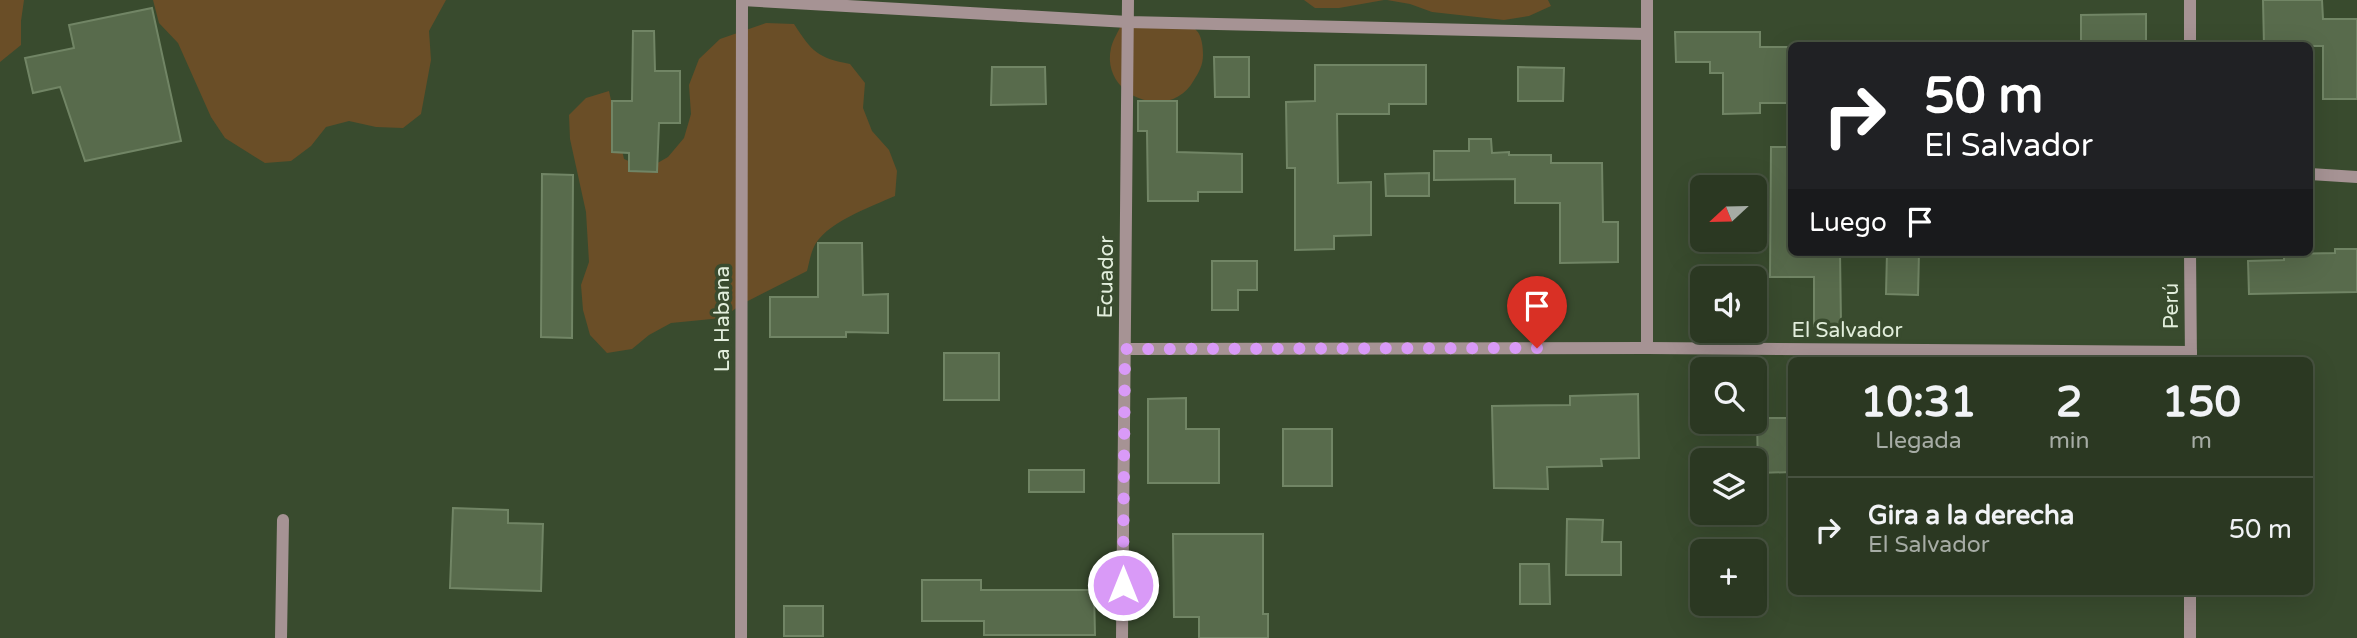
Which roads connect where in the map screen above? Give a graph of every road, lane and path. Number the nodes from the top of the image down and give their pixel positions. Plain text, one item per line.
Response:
1 (742, 0) edge
2 (1128, 0) edge
3 (1647, 0) edge
4 (2190, 0) edge
5 (1128, 22) junction
6 (1646, 34) junction
7 (2190, 42) edge
8 (2313, 174) edge
9 (2357, 177) edge
10 (2190, 256) edge
11 (1647, 348) junction
12 (1125, 349) junction
13 (2191, 356) edge
14 (283, 520) dead end
15 (2190, 595) edge
16 (281, 638) edge
17 (741, 638) edge
18 (1122, 638) edge
19 (2190, 638) edge

1 - 5 street
1 - 17 street, La Habana
2 - 5 street, Ecuador
3 - 6 street
4 - 7 street
5 - 6 street
5 - 12 street, Ecuador
6 - 11 street
8 - 9 street
10 - 13 street, Perú
11 - 12 street, El Salvador
11 - 13 street, El Salvador
12 - 18 street, Ecuador
14 - 16 street
15 - 19 street

